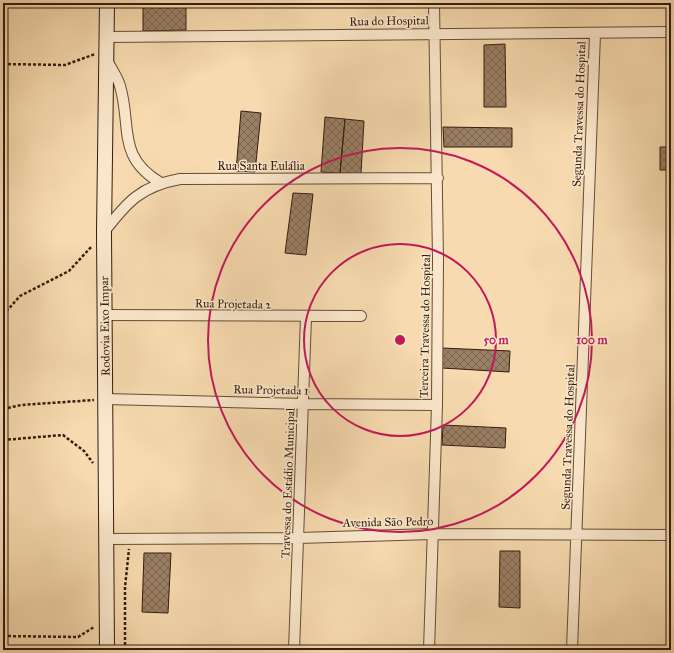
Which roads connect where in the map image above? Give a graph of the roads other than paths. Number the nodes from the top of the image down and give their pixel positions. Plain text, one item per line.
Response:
1 (107, 3) edge
2 (434, 3) edge
3 (671, 32) edge
4 (435, 33) junction
5 (595, 34) junction
6 (106, 49) junction
7 (438, 178) junction
8 (161, 183) junction
9 (104, 232) junction
10 (105, 315) junction
11 (361, 316) dead end
12 (306, 317) junction
13 (106, 399) junction
14 (304, 404) junction
15 (437, 405) junction
16 (433, 534) junction
17 (578, 535) junction
18 (671, 535) edge
19 (298, 538) junction
20 (105, 539) junction
21 (107, 650) edge
22 (294, 650) edge
23 (429, 650) edge
24 (572, 650) edge

1 - 6 street, Rodovia Eixo Impar
2 - 4 street, Terceira Travessa do Hospital
3 - 5 street, Rua do Hospital
4 - 5 street, Rua do Hospital
4 - 6 street, Rua do Hospital
4 - 7 street, Terceira Travessa do Hospital
5 - 17 street, Segunda Travessa do Hospital
6 - 8 street
6 - 9 street, Rodovia Eixo Impar
7 - 8 street, Rua Santa Eulália
7 - 15 street, Terceira Travessa do Hospital
8 - 9 street, Rua Santa Eulália
9 - 10 street, Rodovia Eixo Impar
10 - 12 street, Rua Projetada 2
10 - 13 street, Rodovia Eixo Impar
11 - 12 street, Rua Projetada 2
12 - 14 street, Travessa do Estádio Municipal
13 - 14 street, Rua Projetada 1
13 - 20 street, Rodovia Eixo Impar
14 - 15 street, Rua Projetada 1
14 - 19 street, Travessa do Estádio Municipal
15 - 16 street, Terceira Travessa do Hospital
16 - 17 street, Avenida São Pedro
16 - 19 street, Avenida São Pedro
16 - 23 street, Terceira Travessa do Hospital
17 - 18 street, Avenida São Pedro
17 - 24 street, Segunda Travessa do Hospital
19 - 20 street, Avenida São Pedro
19 - 22 street, Travessa do Estádio Municipal
20 - 21 street, Rodovia Eixo Impar

